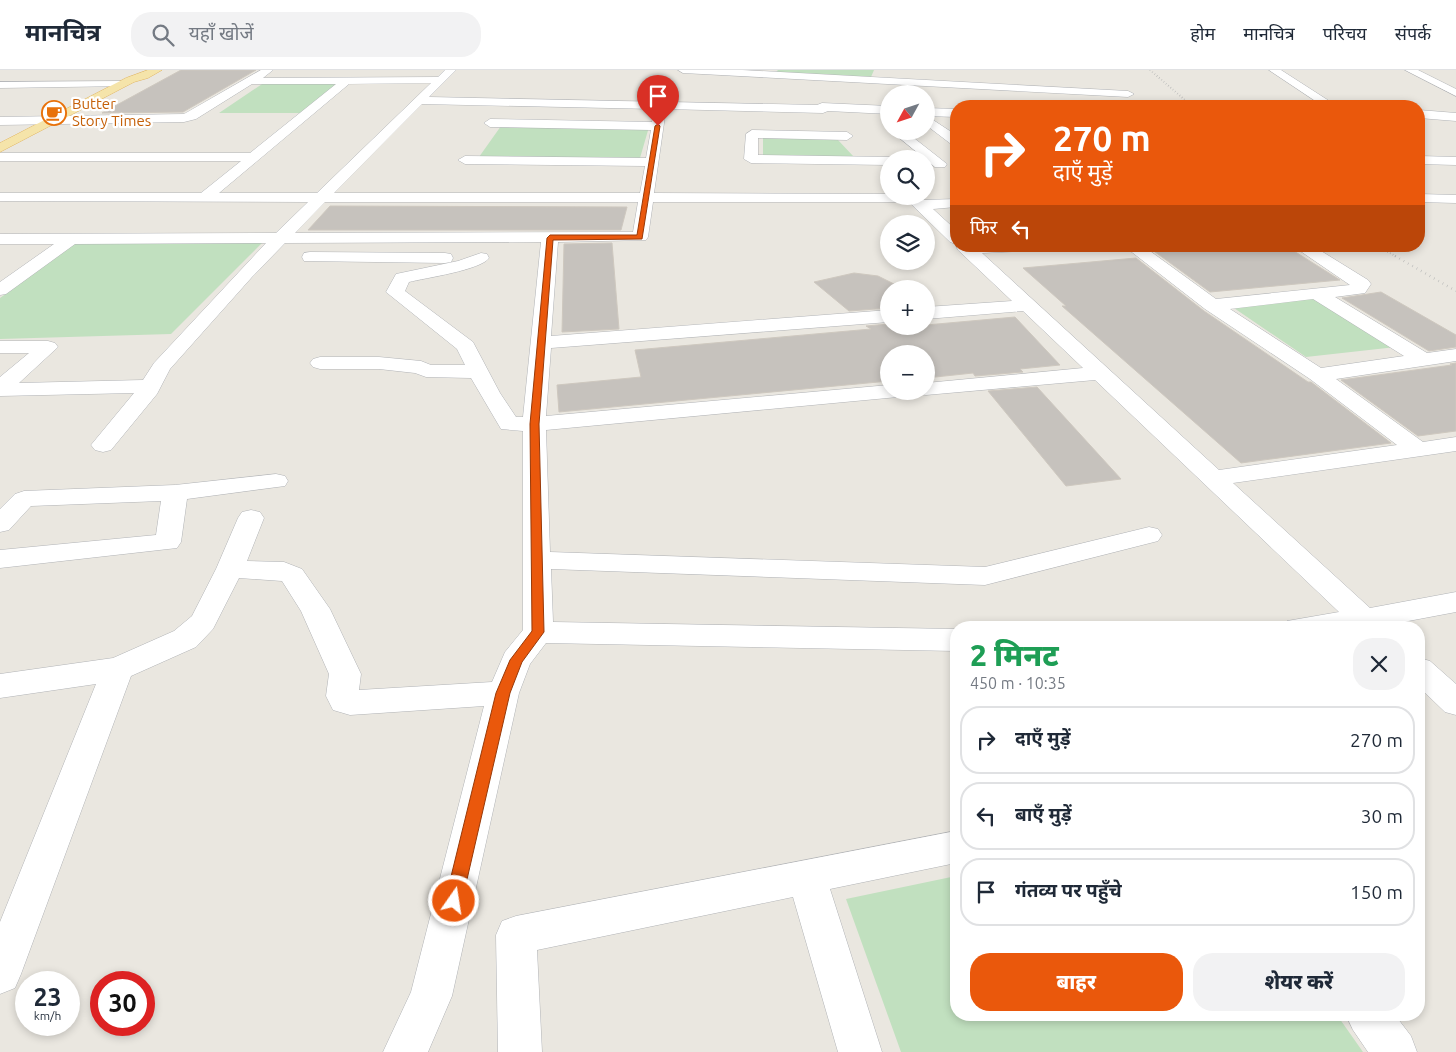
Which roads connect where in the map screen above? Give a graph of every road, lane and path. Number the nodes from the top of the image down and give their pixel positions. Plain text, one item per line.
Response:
1 (143, 70) edge
2 (157, 70) edge
3 (268, 70) edge
4 (683, 70) edge
5 (880, 70) edge
6 (970, 70) edge
7 (1274, 70) edge
8 (1410, 70) edge
9 (766, 73) edge
10 (445, 75) edge
11 (826, 79) junction
12 (1429, 79) junction
13 (1076, 80) dead end
14 (248, 81) junction
15 (346, 81) junction
16 (876, 81) junction
17 (1456, 81) edge
18 (126, 82) junction
19 (0, 85) edge
20 (971, 86) junction
21 (1039, 90) junction
22 (1456, 93) edge
23 (1128, 94) dead end
24 (419, 100) junction
25 (971, 100) dead end
26 (1322, 100) edge
27 (504, 102) junction
28 (192, 103) dead end
29 (211, 103) junction
30 (661, 106) junction
31 (869, 109) junction
32 (880, 110) edge
33 (935, 112) edge
34 (950, 113) edge
35 (1425, 114) edge
36 (827, 115) junction
37 (1456, 117) edge
38 (880, 118) edge
39 (53, 120) junction
40 (0, 121) edge
41 (935, 124) edge
42 (658, 126) junction
43 (950, 133) edge
44 (910, 140) edge
45 (853, 142) junction
46 (475, 145) dead end
47 (0, 148) edge
48 (0, 157) edge
49 (254, 157) junction
50 (873, 160) junction
51 (880, 160) edge
52 (1425, 160) edge
53 (940, 161) edge
54 (1456, 161) edge
55 (652, 162) junction
56 (880, 167) edge
57 (0, 197) edge
58 (34, 198) junction
59 (204, 198) junction
60 (321, 198) junction
61 (646, 198) junction
62 (1425, 198) edge
63 (1456, 199) edge
64 (880, 200) edge
65 (935, 201) edge
66 (950, 203) edge
67 (920, 205) edge
68 (8, 213) dead end
69 (950, 233) edge
70 (281, 238) junction
71 (550, 238) junction
72 (0, 239) edge
73 (71, 239) junction
74 (497, 251) junction
75 (970, 252) edge
76 (1140, 252) edge
77 (1311, 252) edge
78 (262, 257) junction
79 (0, 290) edge
80 (1317, 294) junction
81 (1027, 305) junction
82 (1212, 305) junction
83 (935, 312) edge
84 (880, 317) edge
85 (541, 343) junction
86 (0, 347) edge
87 (1456, 355) edge
88 (1422, 359) junction
89 (320, 362) dead end
90 (478, 372) junction
91 (1100, 373) junction
92 (1317, 375) junction
93 (151, 386) junction
94 (935, 388) edge
95 (0, 389) edge
96 (880, 393) edge
97 (534, 424) junction
98 (1456, 444) edge
99 (103, 445) dead end
100 (1419, 450) junction
101 (1213, 478) junction
102 (276, 482) dead end
103 (175, 493) junction
104 (251, 518) dead end
105 (0, 524) edge
106 (1149, 535) dead end
107 (0, 559) edge
108 (537, 560) junction
109 (230, 569) junction
110 (1456, 602) edge
111 (1367, 621) edge
112 (1377, 621) edge
113 (538, 632) junction
114 (950, 640) edge
115 (118, 669) junction
116 (1425, 675) edge
117 (0, 686) edge
118 (503, 693) junction
119 (1456, 703) edge
120 (950, 848) edge
121 (807, 877) junction
122 (0, 974) edge
123 (1372, 1021) edge
124 (405, 1052) edge
125 (520, 1052) edge
126 (860, 1052) edge
127 (1395, 1052) edge

1 - 18 main road
2 - 18 main road
3 - 14 street
4 - 9 street
5 - 16 street
6 - 20 street
7 - 26 street
8 - 12 street
9 - 11 street
10 - 15 street
10 - 24 street
11 - 16 street
11 - 36 street
12 - 17 street
12 - 22 street
13 - 21 street
14 - 15 street
14 - 29 street
15 - 49 street
16 - 20 street
18 - 19 street
18 - 39 main road
20 - 21 street
20 - 25 street
21 - 23 street
24 - 27 street
24 - 60 street
27 - 30 street
27 - 42 street
28 - 29 street
29 - 39 street
30 - 36 street
30 - 42 street
31 - 32 street
31 - 36 street
31 - 38 street
33 - 34 street
35 - 37 street
36 - 45 street
39 - 40 street
39 - 47 main road
41 - 43 street
42 - 55 street
44 - 53 street
45 - 50 street
45 - 50 street
46 - 55 street
48 - 49 street
49 - 59 street
50 - 51 street
50 - 56 street
52 - 54 street
55 - 61 street
57 - 58 street
58 - 59 street
58 - 68 street
59 - 60 street
60 - 61 street
60 - 70 street
61 - 64 street
61 - 71 street
62 - 63 street
65 - 66 street
67 - 69 street
70 - 73 street
70 - 74 street
70 - 78 street
71 - 74 street
71 - 85 street
72 - 73 street
73 - 79 street
74 - 78 street
74 - 90 street
75 - 81 street
76 - 82 street
77 - 80 street
78 - 93 street
80 - 82 street
80 - 88 street
81 - 83 street
81 - 91 street
82 - 92 street
84 - 85 street
85 - 97 street
86 - 95 street
87 - 88 street
88 - 92 street
89 - 90 street
90 - 97 street
91 - 94 street
91 - 101 street
92 - 100 street
93 - 95 street
93 - 99 street
96 - 97 street
97 - 108 street
98 - 100 street
100 - 101 street
101 - 111 street
102 - 103 street
103 - 105 street
103 - 107 street
104 - 109 street
106 - 108 street
108 - 113 street
109 - 115 street
109 - 118 street
110 - 112 street
113 - 114 street
113 - 118 street
115 - 117 street
115 - 122 street
116 - 119 street
118 - 124 street
120 - 121 street
121 - 125 street
121 - 126 street
123 - 127 street

